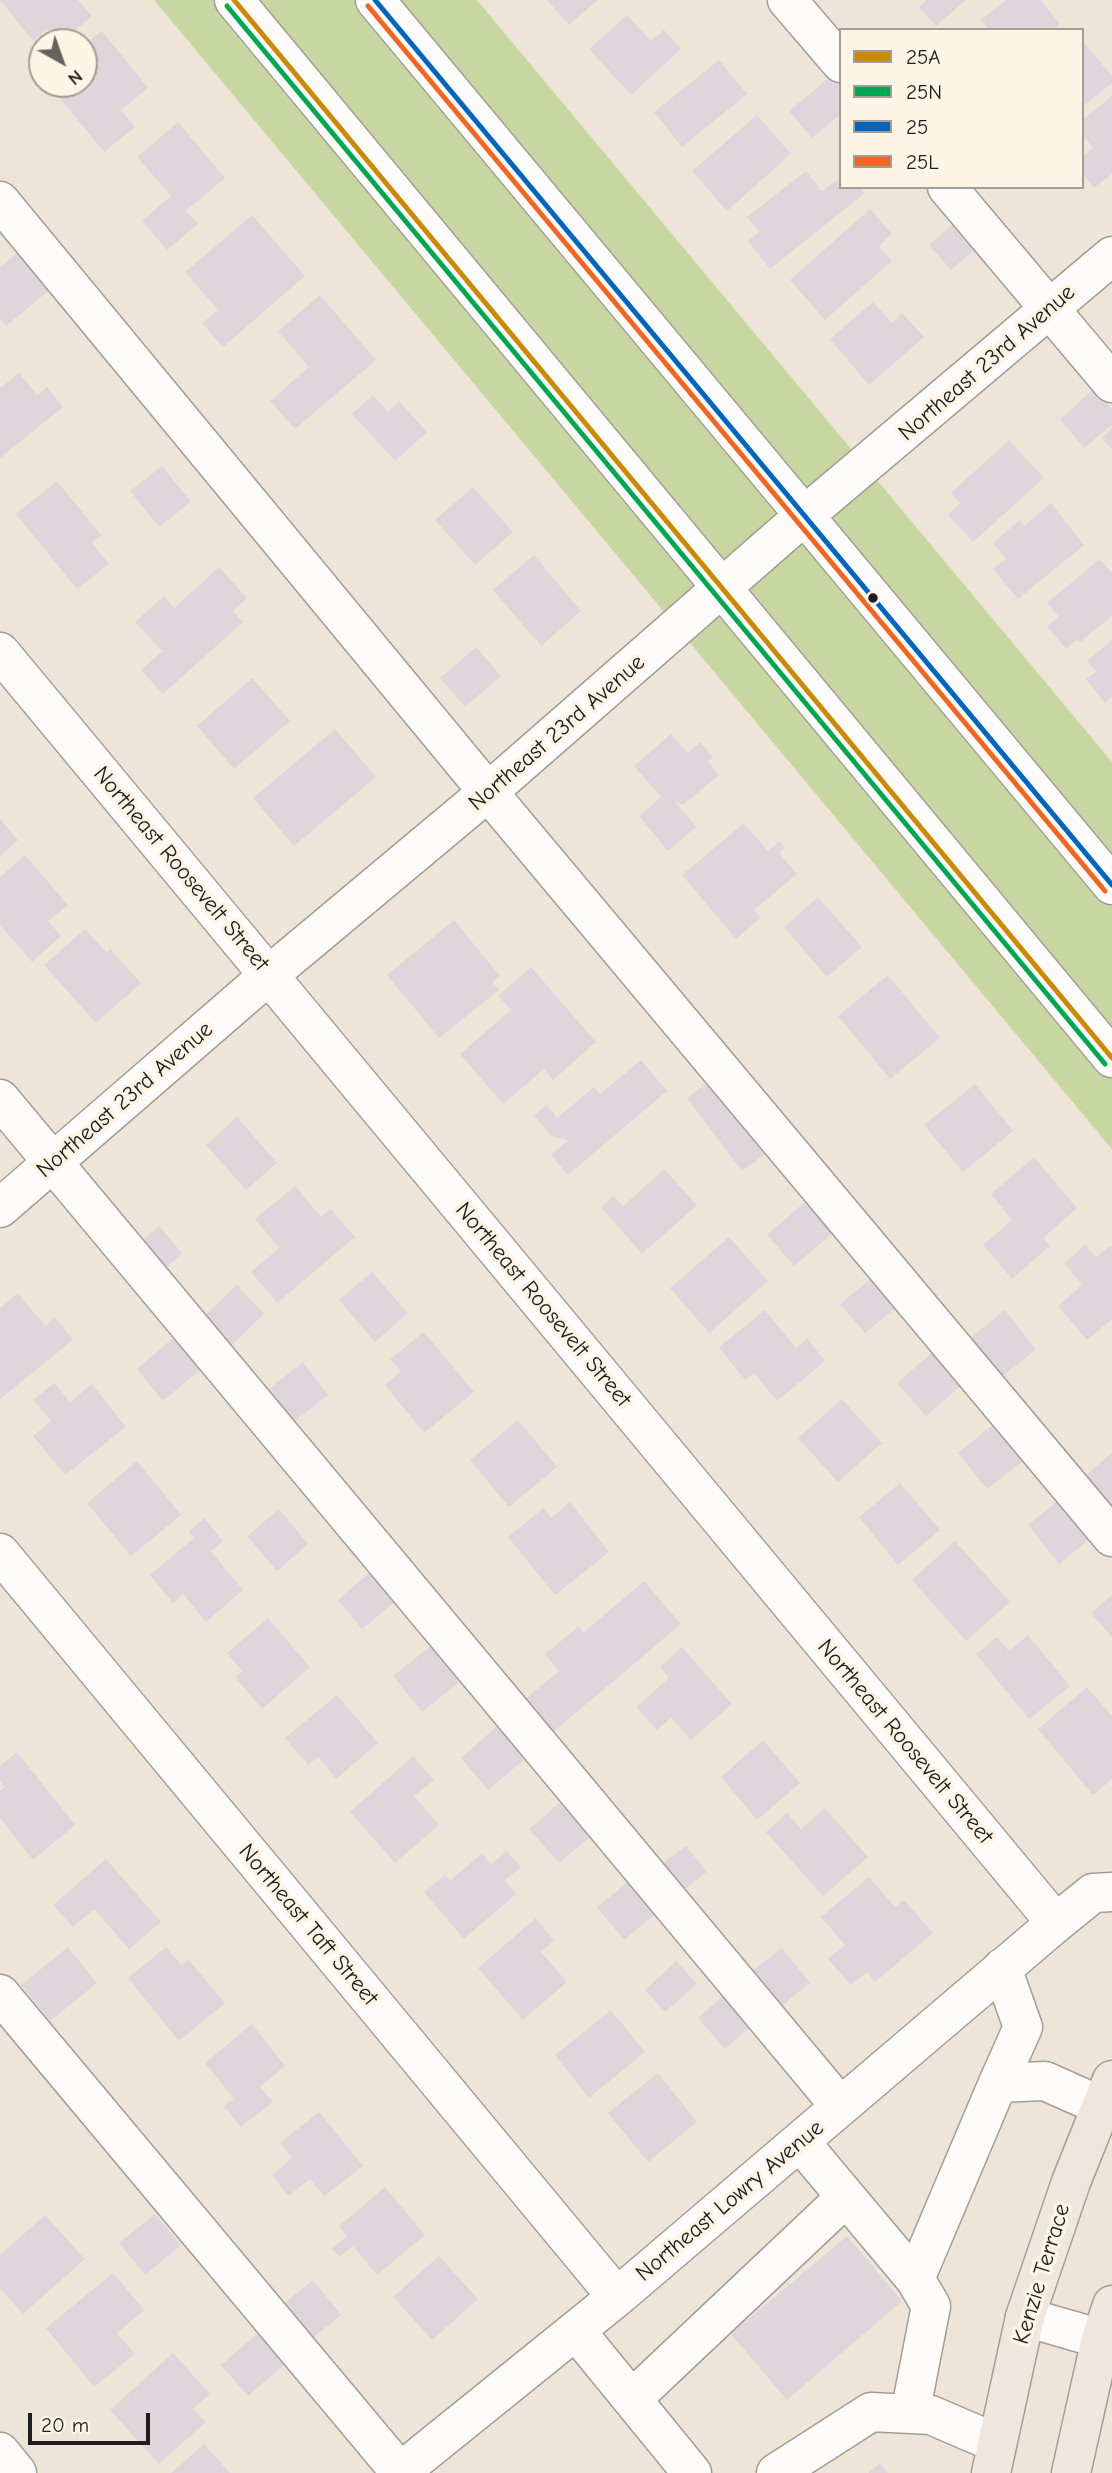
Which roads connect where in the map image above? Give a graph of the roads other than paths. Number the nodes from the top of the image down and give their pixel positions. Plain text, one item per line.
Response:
1 (234, 0) edge
2 (375, 0) edge
3 (787, 0) edge
4 (839, 61) edge
5 (949, 189) edge
6 (0, 201) edge
7 (1112, 256) edge
8 (1051, 309) junction
9 (1112, 383) edge
10 (806, 516) junction
11 (724, 589) junction
12 (0, 652) edge
13 (488, 792) junction
14 (1112, 885) edge
15 (269, 975) junction
16 (1112, 1058) edge
17 (0, 1099) edge
18 (53, 1163) junction
19 (0, 1208) edge
20 (1112, 1537) edge
21 (0, 1553) edge
22 (1102, 1893) edge
23 (1056, 1923) junction
24 (1002, 1968) junction
25 (0, 1994) edge
26 (998, 2083) junction
27 (1107, 2093) edge
28 (840, 2106) junction
29 (800, 2142) junction
30 (846, 2197) junction
31 (915, 2279) junction
32 (617, 2297) junction
33 (1025, 2317) junction
34 (1108, 2328) edge
35 (576, 2330) junction
36 (632, 2399) junction
37 (910, 2414) junction
38 (0, 2452) edge
39 (993, 2458) edge
40 (400, 2472) edge
41 (17, 2473) edge
42 (692, 2473) edge
43 (776, 2473) edge
44 (1071, 2473) edge

1 - 11 street
2 - 10 street
3 - 4 street
5 - 8 street
6 - 13 street
7 - 8 street, Northeast 23rd Avenue
8 - 9 street
8 - 10 street, Northeast 23rd Avenue
10 - 11 street, Northeast 23rd Avenue
10 - 14 street
11 - 13 street, Northeast 23rd Avenue
11 - 16 street
12 - 15 street, Northeast Roosevelt Street
13 - 15 street, Northeast 23rd Avenue
13 - 20 street
15 - 18 street, Northeast 23rd Avenue
15 - 23 street, Northeast Roosevelt Street
17 - 18 street
18 - 19 street, Northeast 23rd Avenue
18 - 28 street
21 - 32 street, Northeast Taft Street
22 - 23 street
23 - 24 street, Northeast Lowry Avenue
24 - 26 street
24 - 28 street, Northeast Lowry Avenue
25 - 40 street
26 - 27 street
26 - 31 street
27 - 33 main road, Kenzie Terrace
28 - 29 street, Northeast Lowry Avenue
29 - 30 street
29 - 32 street, Northeast Lowry Avenue
30 - 31 street
30 - 36 street
31 - 37 street
32 - 35 street, Northeast Lowry Avenue
33 - 34 street
33 - 39 main road, Kenzie Terrace
34 - 44 main road
35 - 36 street
35 - 40 street, Northeast Lowry Avenue
36 - 42 street
37 - 39 street
37 - 43 street
38 - 41 street

